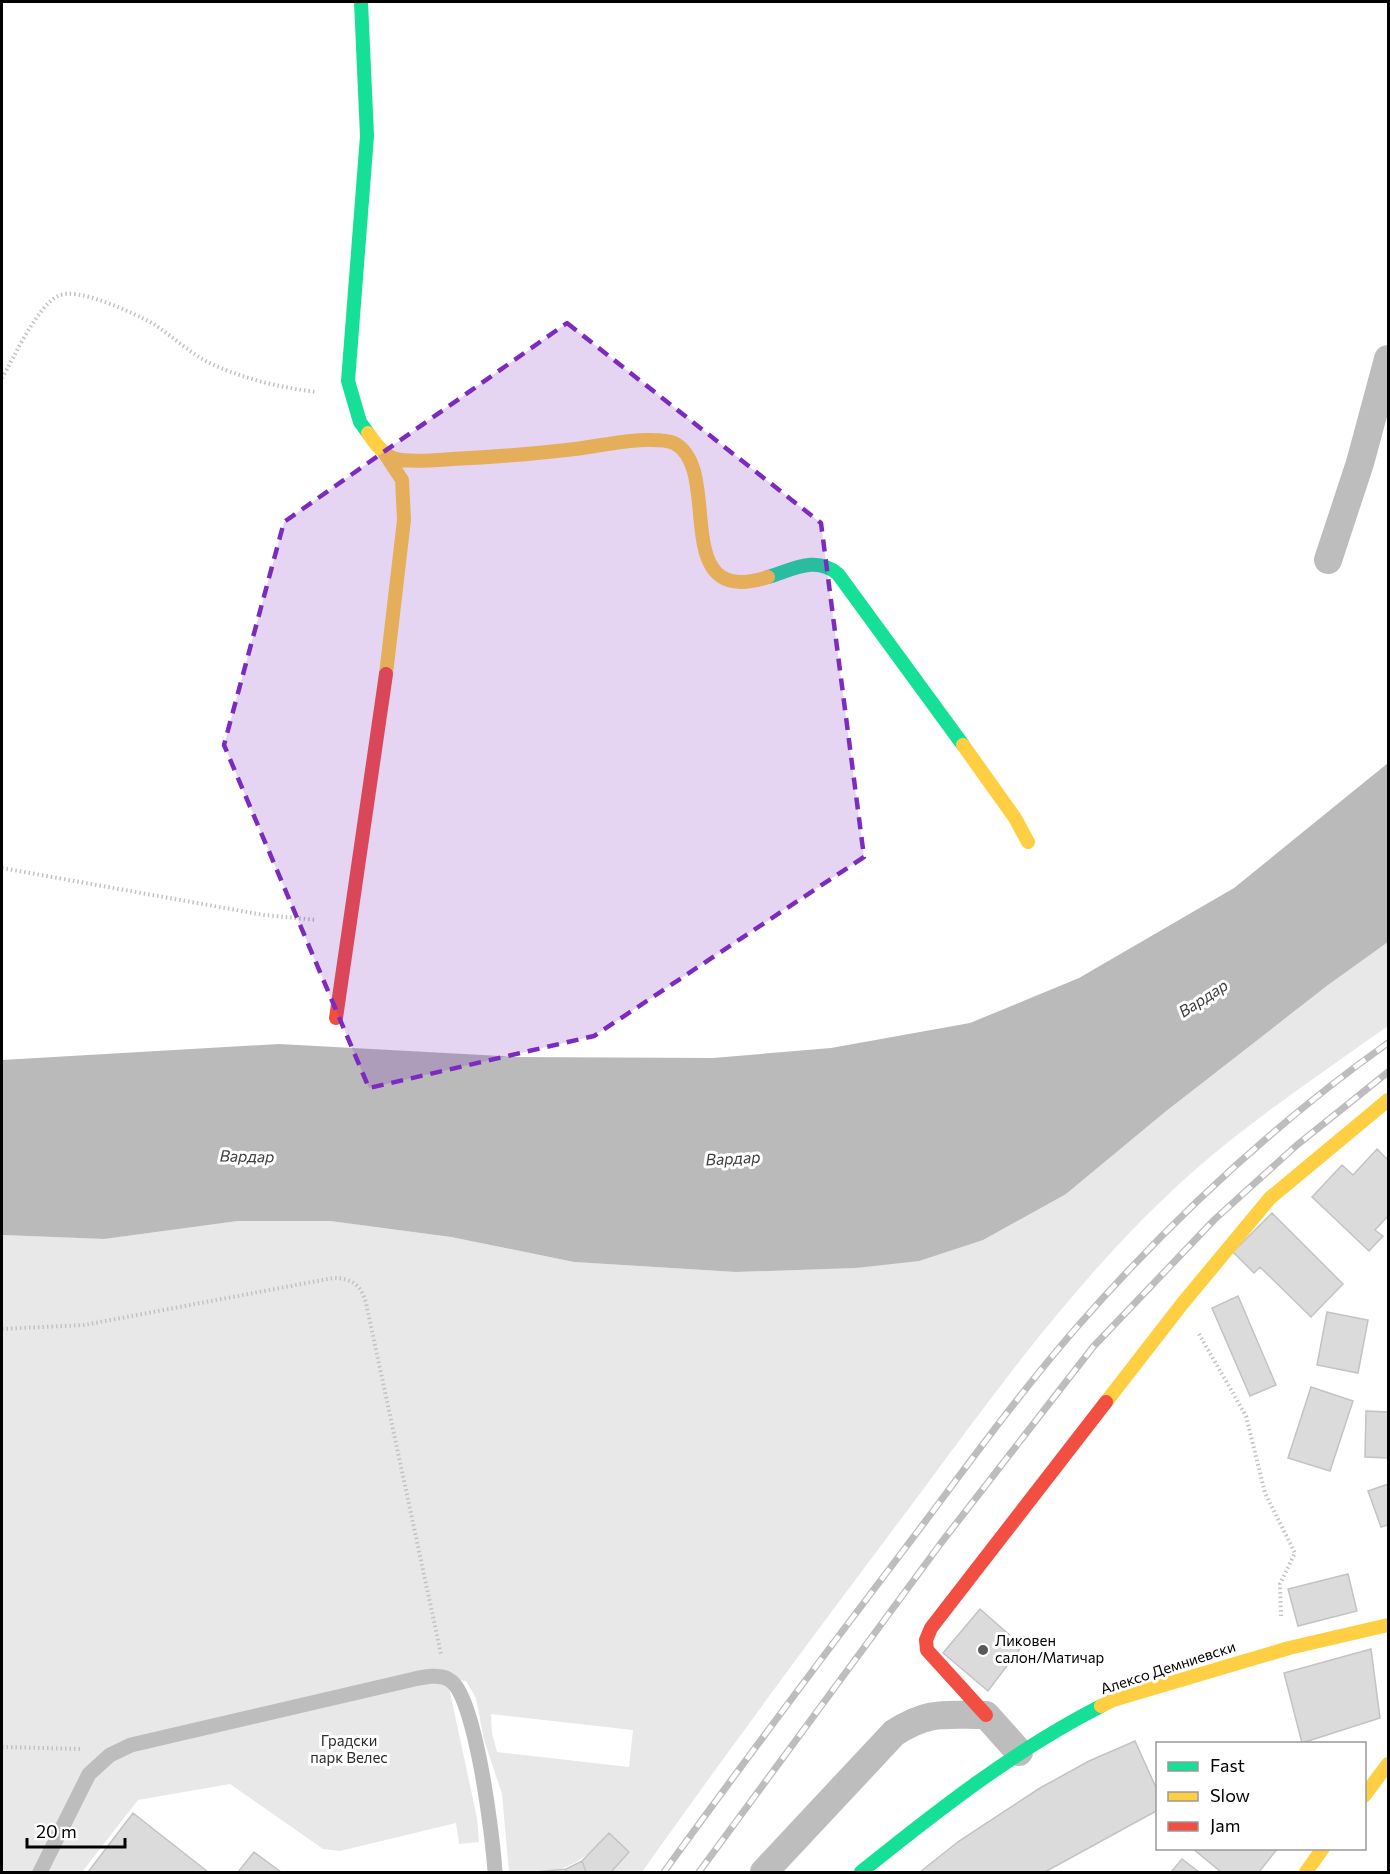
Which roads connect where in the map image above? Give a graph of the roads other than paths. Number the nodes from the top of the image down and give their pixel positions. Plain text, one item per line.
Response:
1 (361, 2) edge
2 (1389, 359) edge
3 (385, 454) junction
4 (1328, 560) dead end
5 (1028, 842) dead end
6 (336, 1018) dead end
7 (1389, 1100) edge
8 (1389, 1625) edge
9 (1361, 1633) junction
10 (1383, 1641) dead end
11 (986, 1715) junction
12 (1019, 1752) junction
13 (1389, 1764) edge
14 (1366, 1795) edge
15 (1322, 1850) edge
16 (40, 1872) edge
17 (495, 1872) edge
18 (764, 1872) edge
19 (861, 1872) edge
20 (1306, 1872) edge

1 - 3 street
2 - 4 street
3 - 5 street
3 - 6 street
7 - 11 street
8 - 9 street, Алексо Демниевски
9 - 10 street
9 - 12 street, Алексо Демниевски
11 - 12 street
11 - 18 street
12 - 19 street, Алексо Демниевски
13 - 14 street
15 - 20 street
16 - 17 lane

